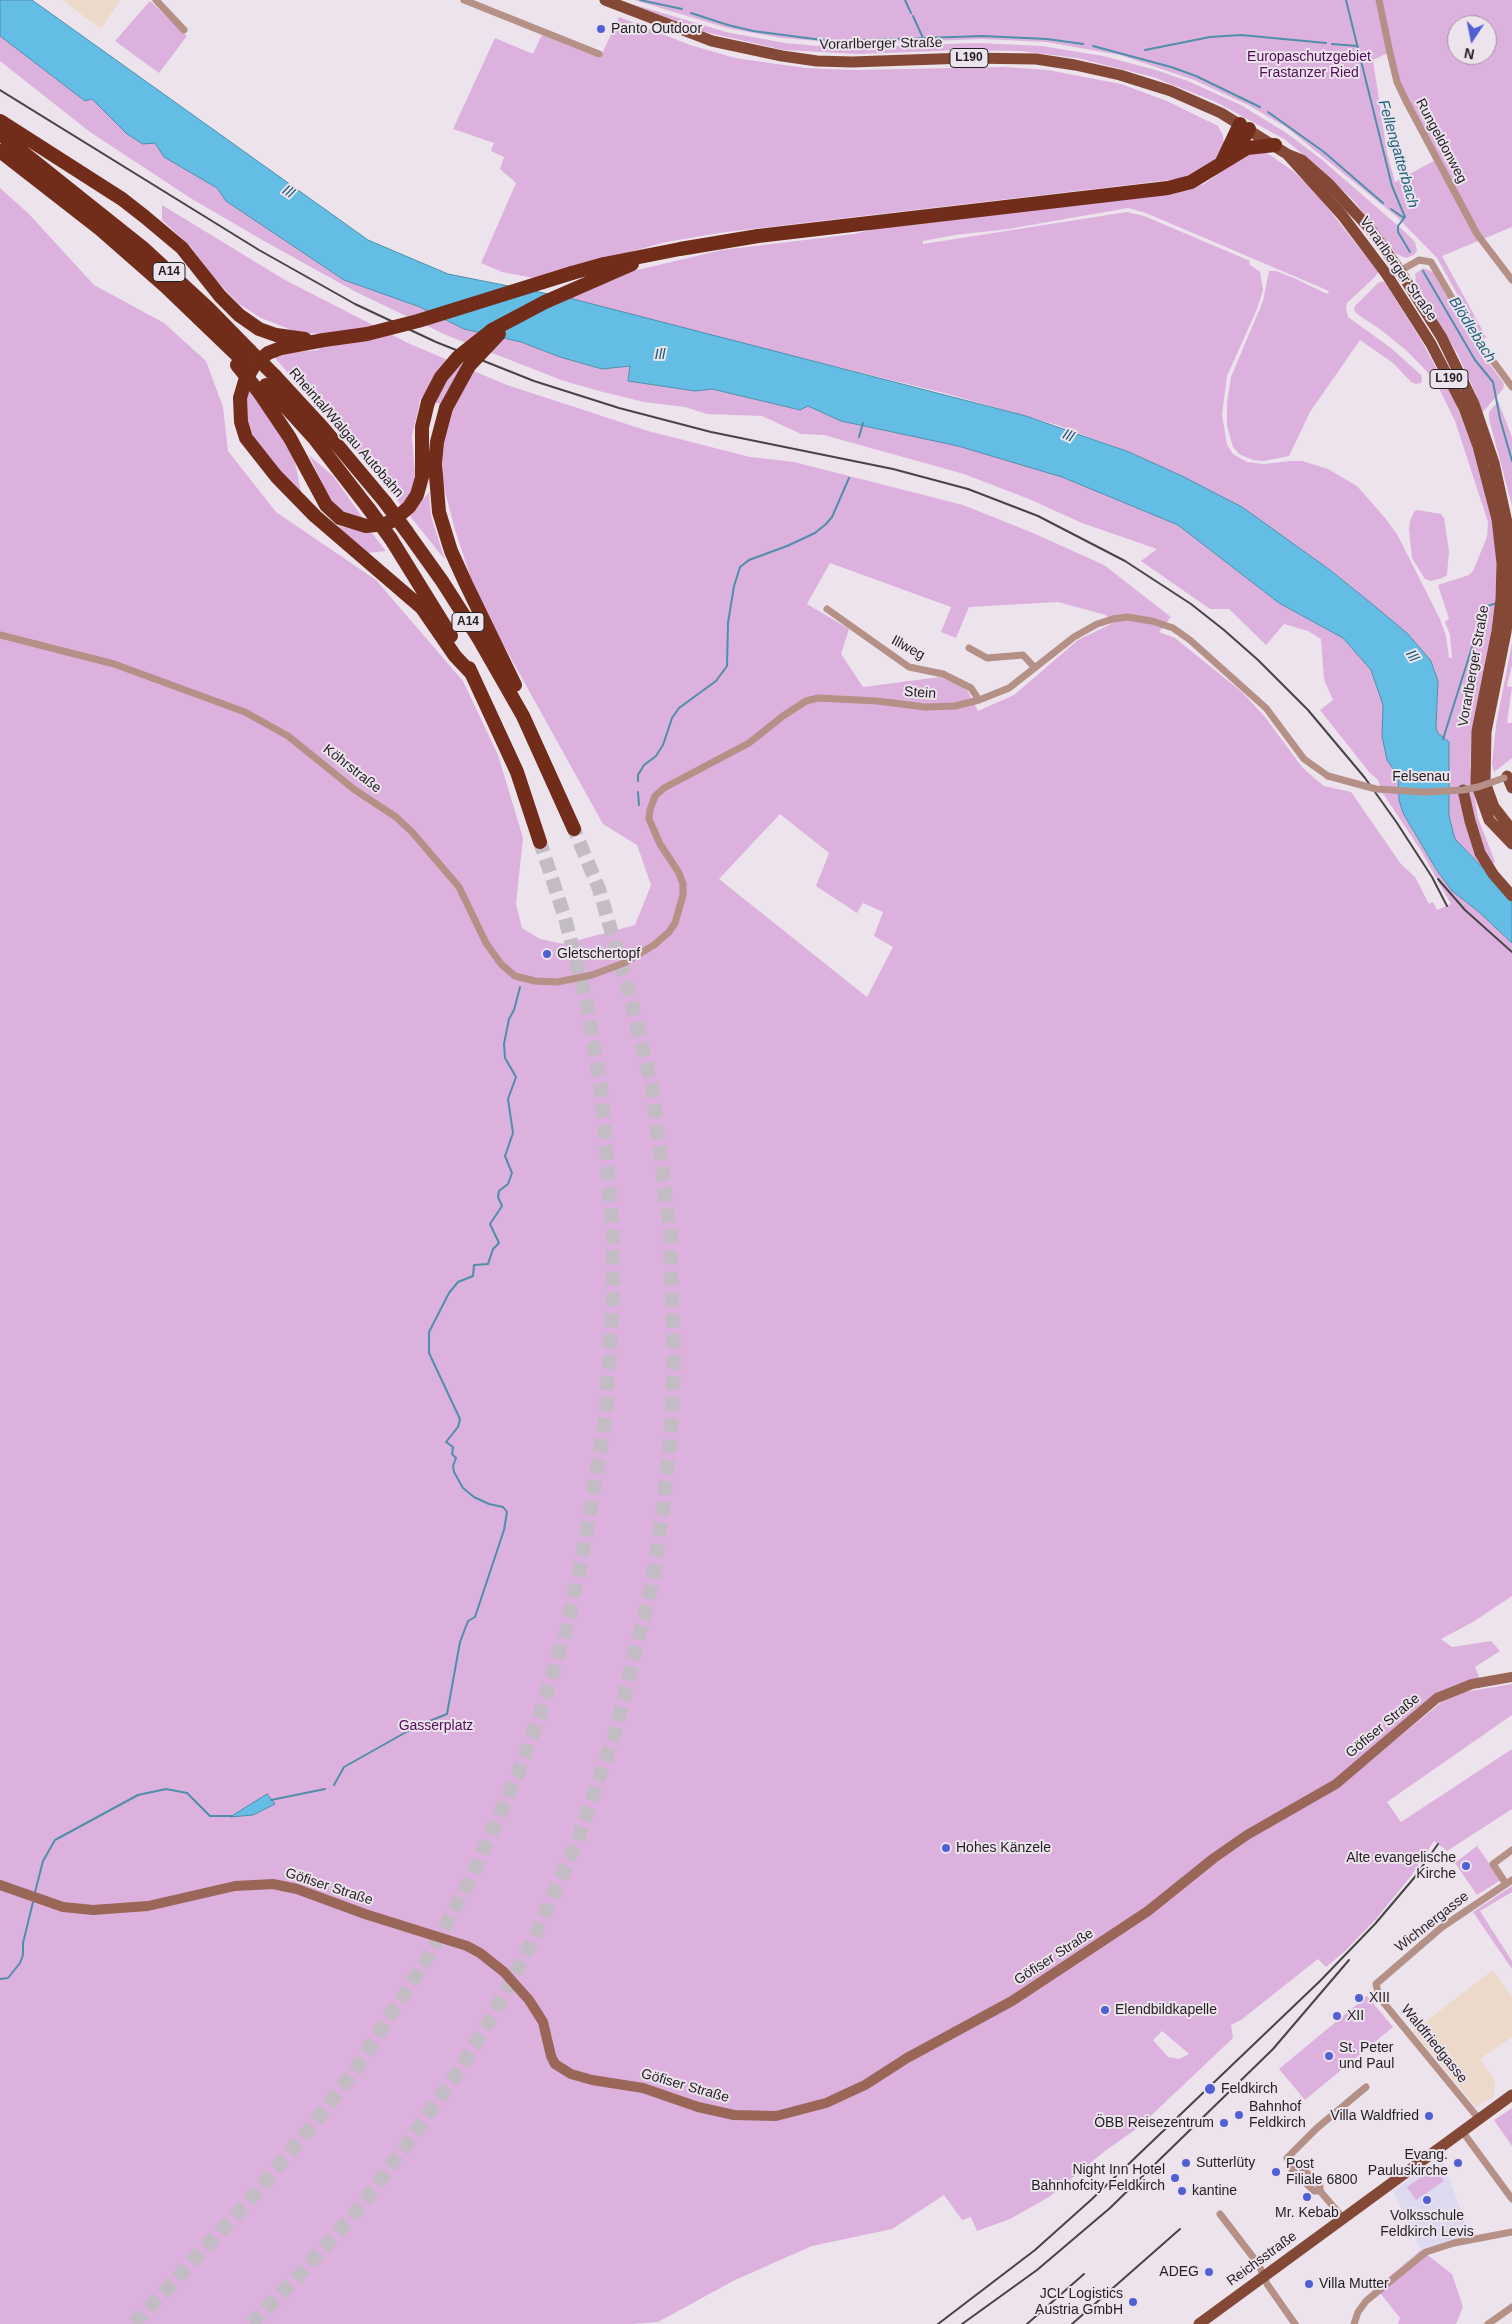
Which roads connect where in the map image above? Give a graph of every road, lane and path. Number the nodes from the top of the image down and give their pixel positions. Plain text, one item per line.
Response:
1 (156, 0) edge
2 (464, 0) edge
3 (605, 0) edge
4 (1379, 0) edge
5 (184, 30) dead end
6 (599, 54) dead end
7 (0, 121) edge
8 (1244, 127) junction
9 (0, 134) edge
10 (1275, 145) junction
11 (0, 151) edge
12 (1287, 154) junction
13 (1234, 155) junction
14 (1221, 164) junction
15 (649, 257) junction
16 (1400, 271) junction
17 (1387, 275) junction
18 (1512, 280) edge
19 (518, 317) junction
20 (324, 340) junction
21 (243, 359) junction
22 (267, 384) junction
23 (1512, 387) edge
24 (827, 609) dead end
25 (0, 635) edge
26 (969, 648) dead end
27 (1035, 668) junction
28 (472, 674) junction
29 (979, 700) junction
30 (523, 716) junction
31 (1508, 775) edge
32 (1328, 776) joint
33 (1512, 788) edge
34 (1464, 790) junction
35 (574, 829) tunnel mouth
36 (1512, 830) edge
37 (540, 842) tunnel mouth
38 (1512, 844) edge
39 (1512, 896) edge
40 (624, 963) joint
41 (1512, 1677) edge
42 (1512, 1850) edge
43 (1509, 1882) edge
44 (0, 1885) edge
45 (1376, 1984) joint
46 (1366, 2087) dead end
47 (1512, 2095) edge
48 (1478, 2119) junction
49 (1462, 2131) junction
50 (1512, 2199) edge
51 (1220, 2214) dead end
52 (1343, 2218) junction
53 (1512, 2232) edge
54 (1264, 2276) junction
55 (1512, 2307) edge
56 (1199, 2324) edge
57 (1295, 2324) edge
58 (1354, 2324) edge
59 (1488, 2324) edge

1 - 5 street
2 - 6 street
3 - 8 main road, Vorarlberger Straße / L190
4 - 18 street, Rungeldonweg
7 - 20 highway
8 - 10 main road, Vorarlberger Straße / L190
8 - 13 highway
8 - 14 highway
9 - 21 highway, Rheintal/Walgau Autobahn / A14
10 - 12 main road, Vorarlberger Straße / L190
10 - 13 highway
11 - 21 highway, Rheintal/Walgau Autobahn / A14
12 - 16 main road, Vorarlberger Straße / L190
12 - 17 main road, Vorarlberger Straße / L190
13 - 14 highway
14 - 15 highway
15 - 19 highway
15 - 20 highway, bridge
16 - 17 street
16 - 23 street
16 - 36 main road, Vorarlberger Straße / L190
17 - 38 main road, Vorarlberger Straße / L190
19 - 22 highway, bridge
19 - 30 highway, bridge
20 - 28 highway
21 - 22 highway, Rheintal/Walgau Autobahn / A14
22 - 28 highway, Rheintal/Walgau Autobahn / A14, bridge
22 - 30 highway, Rheintal/Walgau Autobahn / A14, bridge
24 - 29 street, Illweg
25 - 40 street, Köhrstraße
26 - 27 street
27 - 29 street, Stein
27 - 32 street, Stein
28 - 37 highway, Rheintal/Walgau Autobahn / A14
29 - 40 street, Stein
30 - 35 highway, Rheintal/Walgau Autobahn / A14
31 - 33 main road
31 - 34 street, Felsenau, bridge
32 - 34 street, Felsenau, bridge
34 - 39 main road
41 - 44 main road, Göfiser Straße
42 - 43 street, Wichnergasse
43 - 45 street, Wichnergasse
45 - 48 street, Waldfriedgasse
46 - 52 street
47 - 48 main road, Reichsstraße
48 - 49 main road, Reichsstraße
49 - 50 street
49 - 52 main road, Reichsstraße
51 - 54 street
52 - 54 main road, Reichsstraße
53 - 58 street
54 - 56 main road, Reichsstraße
54 - 57 street
55 - 59 street

